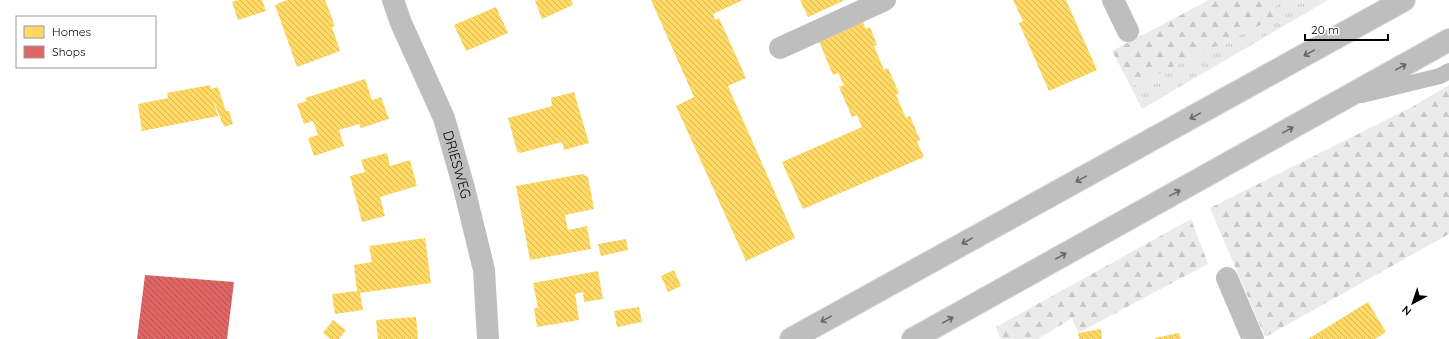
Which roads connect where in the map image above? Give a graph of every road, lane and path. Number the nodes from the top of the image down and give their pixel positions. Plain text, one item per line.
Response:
1 (393, 0) edge
2 (885, 0) edge
3 (1113, 0) edge
4 (1404, 0) edge
5 (1128, 32) dead end
6 (1449, 40) edge
7 (780, 48) dead end
8 (1449, 71) edge
9 (1343, 99) junction
10 (1227, 278) dead end
11 (488, 339) edge
12 (791, 339) edge
13 (913, 339) edge
14 (1253, 339) edge

1 - 11 main road, DRIESWEG
2 - 7 main road
3 - 5 main road
4 -> 12 main road
9 -> 6 main road
8 - 9 lane
13 -> 9 main road
10 - 14 main road

